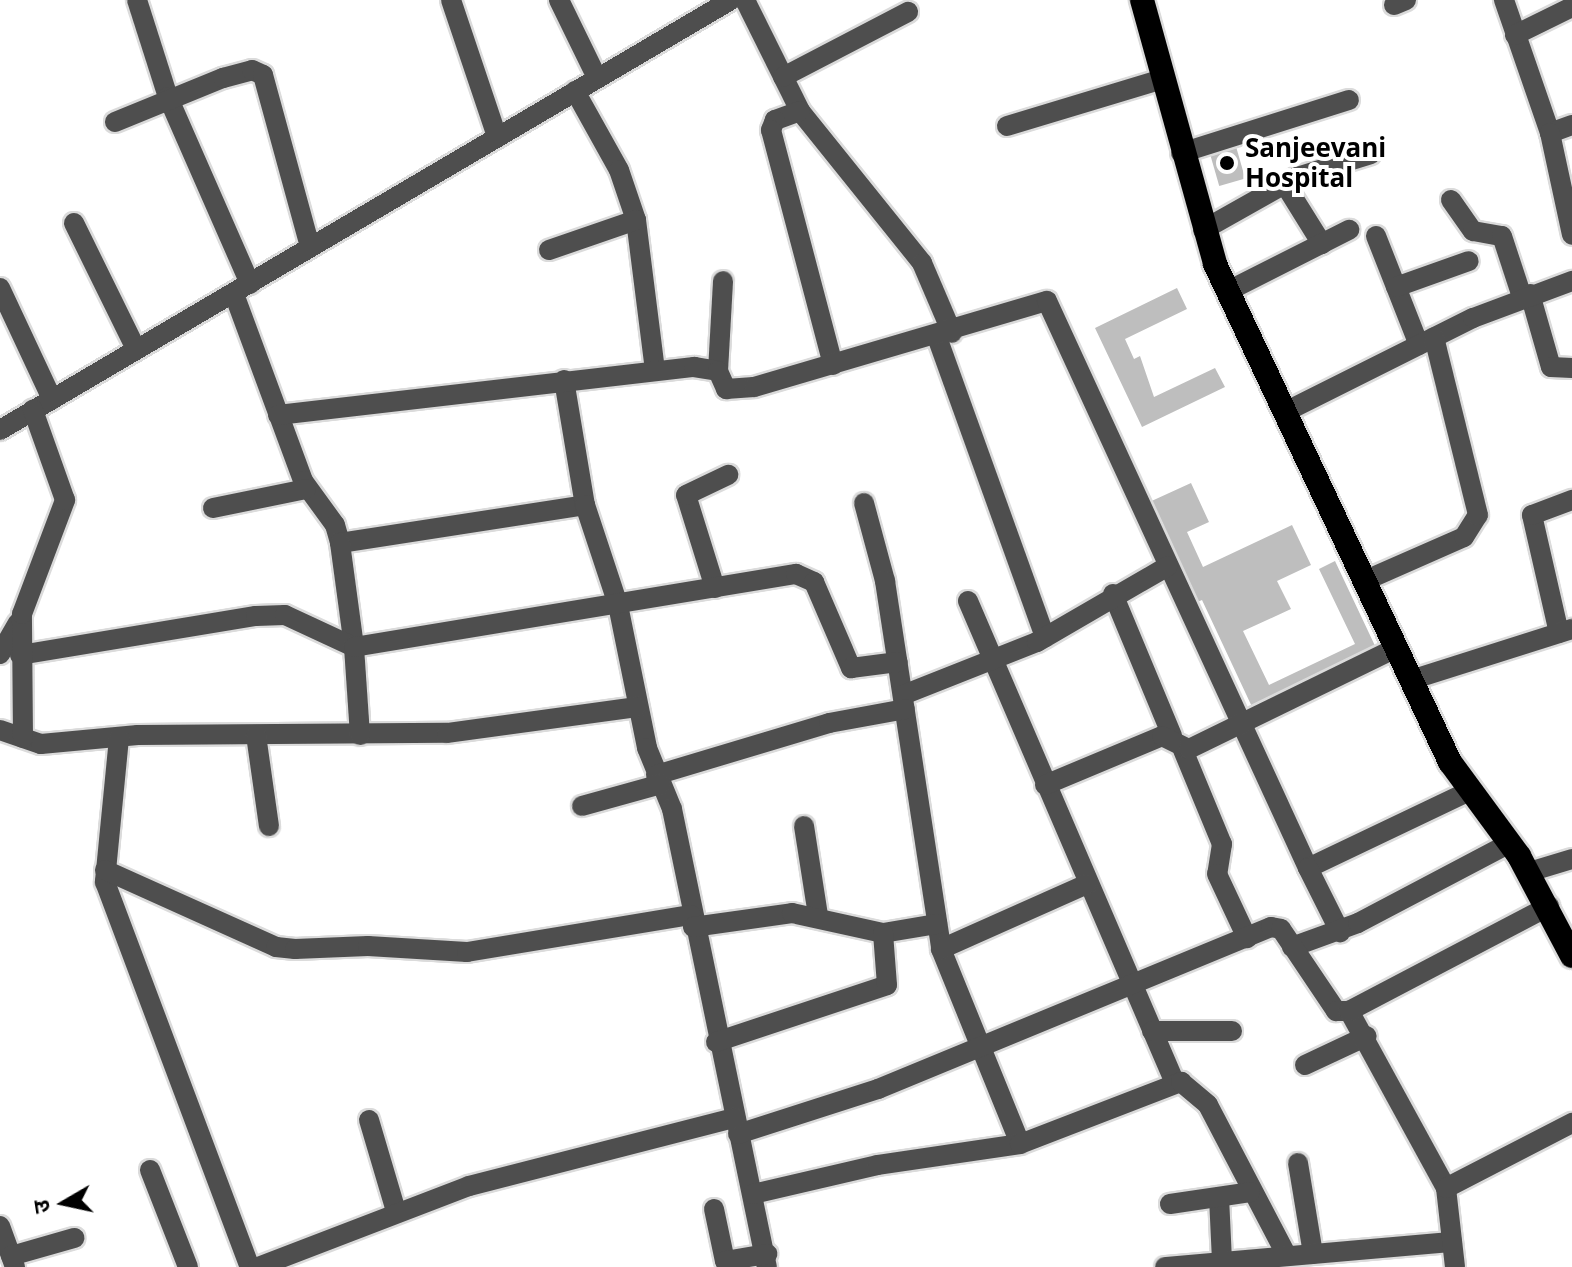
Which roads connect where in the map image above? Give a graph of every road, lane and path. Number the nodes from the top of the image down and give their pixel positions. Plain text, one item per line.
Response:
1 (137, 0) edge
2 (451, 0) edge
3 (559, 0) edge
4 (731, 0) edge
5 (745, 0) edge
6 (1142, 0) edge
7 (1504, 0) edge
8 (1572, 7) edge
9 (908, 12) dead end
10 (1515, 35) junction
11 (783, 77) junction
12 (597, 78) junction
13 (1163, 79) junction
14 (575, 91) junction
15 (168, 97) junction
16 (1349, 100) dead end
17 (800, 111) junction
18 (115, 122) dead end
19 (1572, 125) edge
20 (1007, 126) dead end
21 (1550, 133) junction
22 (497, 137) junction
23 (1181, 153) junction
24 (1371, 154) dead end
25 (1284, 183) junction
26 (1451, 200) dead end
27 (636, 220) junction
28 (74, 223) dead end
29 (1203, 230) junction
30 (1349, 230) dead end
31 (1572, 235) edge
32 (1376, 236) dead end
33 (1322, 244) junction
34 (310, 247) junction
35 (549, 250) dead end
36 (1469, 261) dead end
37 (723, 281) dead end
38 (1572, 281) edge
39 (1396, 287) junction
40 (0, 288) edge
41 (242, 289) junction
42 (1228, 291) junction
43 (1526, 296) junction
44 (944, 335) junction
45 (1426, 341) junction
46 (135, 347) junction
47 (833, 365) junction
48 (1572, 368) edge
49 (655, 371) junction
50 (718, 371) junction
51 (564, 380) junction
52 (52, 399) junction
53 (33, 410) junction
54 (1285, 412) junction
55 (278, 415) junction
56 (2, 424) edge
57 (728, 475) dead end
58 (306, 489) junction
59 (1572, 500) edge
60 (864, 503) dead end
61 (585, 505) junction
62 (213, 508) dead end
63 (340, 543) junction
64 (1168, 566) junction
65 (1364, 581) junction
66 (715, 588) junction
67 (1113, 594) junction
68 (968, 601) dead end
69 (618, 605) junction
70 (1566, 631) edge
71 (1045, 637) junction
72 (354, 647) junction
73 (1396, 648) junction
74 (10, 655) edge
75 (992, 659) junction
76 (898, 662) junction
77 (1411, 680) junction
78 (904, 702) junction
79 (636, 707) junction
80 (1244, 722) junction
81 (256, 735) junction
82 (360, 735) junction
83 (9, 738) edge
84 (119, 738) junction
85 (1177, 743) junction
86 (659, 780) junction
87 (1045, 785) junction
88 (1467, 792) junction
89 (582, 806) dead end
90 (269, 826) dead end
91 (804, 826) dead end
92 (1510, 843) junction
93 (1572, 859) edge
94 (1308, 868) junction
95 (105, 870) junction
96 (1529, 872) junction
97 (1087, 884) junction
98 (1549, 906) junction
99 (818, 915) junction
100 (692, 921) junction
101 (937, 924) junction
102 (1340, 932) junction
103 (883, 933) junction
104 (1247, 938) junction
105 (1292, 947) junction
106 (941, 949) junction
107 (1572, 956) edge
108 (1132, 986) junction
109 (1349, 1011) junction
110 (1152, 1031) junction
111 (1232, 1031) dead end
112 (1367, 1036) junction
113 (716, 1042) junction
114 (983, 1047) junction
115 (1305, 1065) dead end
116 (1175, 1083) junction
117 (369, 1120) dead end
118 (1572, 1123) edge
119 (736, 1126) junction
120 (1020, 1144) junction
121 (1298, 1163) dead end
122 (150, 1170) dead end
123 (1446, 1188) junction
124 (1250, 1192) junction
125 (753, 1194) junction
126 (1219, 1197) junction
127 (1170, 1204) dead end
128 (714, 1209) dead end
129 (396, 1211) junction
130 (0, 1226) edge
131 (74, 1238) dead end
132 (1452, 1242) junction
133 (1313, 1254) junction
134 (1287, 1256) junction
135 (767, 1260) edge
136 (1222, 1261) junction
137 (13, 1262) edge
138 (1245, 1263) edge
139 (188, 1267) edge
140 (250, 1267) edge
141 (258, 1267) edge
142 (1165, 1267) edge
143 (1455, 1267) edge

1 - 15 street
2 - 22 street
3 - 12 street
4 - 12 street
5 - 11 street
6 - 13 highway
7 - 10 street
8 - 10 street
9 - 11 street
10 - 21 street
11 - 17 street
12 - 14 street
13 - 20 street
13 - 23 highway
14 - 22 street
14 - 27 street
15 - 18 street
15 - 34 street
15 - 41 street
16 - 23 street
17 - 44 street
17 - 47 street
19 - 21 street
21 - 31 street
22 - 34 street
23 - 29 highway
24 - 25 street
25 - 29 street
25 - 33 street
26 - 43 street
27 - 35 street
27 - 49 street
28 - 46 street
29 - 42 highway
30 - 33 street
32 - 39 street
33 - 42 street
34 - 41 street
36 - 39 street
37 - 50 street
38 - 43 street
39 - 45 street
40 - 52 street
41 - 46 street
41 - 55 street
42 - 54 highway
43 - 45 street
43 - 48 street
44 - 47 street
44 - 64 street
44 - 71 street
45 - 54 street
45 - 65 street
46 - 52 street
47 - 50 street
49 - 50 street
49 - 51 street
51 - 55 street
51 - 61 street
52 - 53 street
53 - 56 street
53 - 74 street
54 - 65 highway
55 - 58 street
57 - 66 street
58 - 62 street
58 - 63 street
59 - 70 street
60 - 76 street
61 - 63 street
61 - 69 street
63 - 72 street
64 - 67 street
64 - 80 street
65 - 73 highway
66 - 69 street
66 - 76 street
67 - 71 street
67 - 85 street
68 - 75 street
69 - 72 street
69 - 79 street
70 - 77 street
71 - 75 street
72 - 74 street
72 - 82 street
73 - 77 highway
73 - 80 street
74 - 83 street
75 - 78 street
75 - 87 street
76 - 78 street
77 - 88 highway
78 - 86 street
78 - 101 street
79 - 82 street
79 - 86 street
80 - 85 street
80 - 94 street
81 - 82 street
81 - 84 street
81 - 90 street
83 - 84 street
84 - 95 street
85 - 87 street
85 - 104 street
86 - 89 street
86 - 100 street
87 - 97 street
88 - 92 highway
88 - 94 street
91 - 99 street
92 - 96 highway
92 - 102 street
93 - 96 street
94 - 102 street
95 - 100 street
95 - 140 street
96 - 98 highway
97 - 106 street
97 - 108 street
98 - 107 highway
98 - 109 street
99 - 100 street
99 - 103 street
100 - 113 street
101 - 103 street
101 - 106 street
102 - 105 street
103 - 113 street
104 - 105 street
104 - 108 street
105 - 109 street
106 - 114 street
108 - 110 street
108 - 114 street
109 - 112 street
110 - 111 street
110 - 116 street
112 - 115 street
112 - 123 street
113 - 119 street
114 - 119 street
114 - 120 street
116 - 120 street
116 - 124 street
117 - 129 street
118 - 123 street
119 - 125 street
119 - 129 street
120 - 125 street
121 - 133 street
122 - 139 street
123 - 132 street
124 - 126 street
124 - 134 street
125 - 135 street
126 - 127 street
126 - 136 street
128 - 135 street
129 - 141 street
130 - 137 street
131 - 137 street
132 - 133 street
132 - 143 street
133 - 134 street
134 - 138 street
136 - 138 street
136 - 142 street

